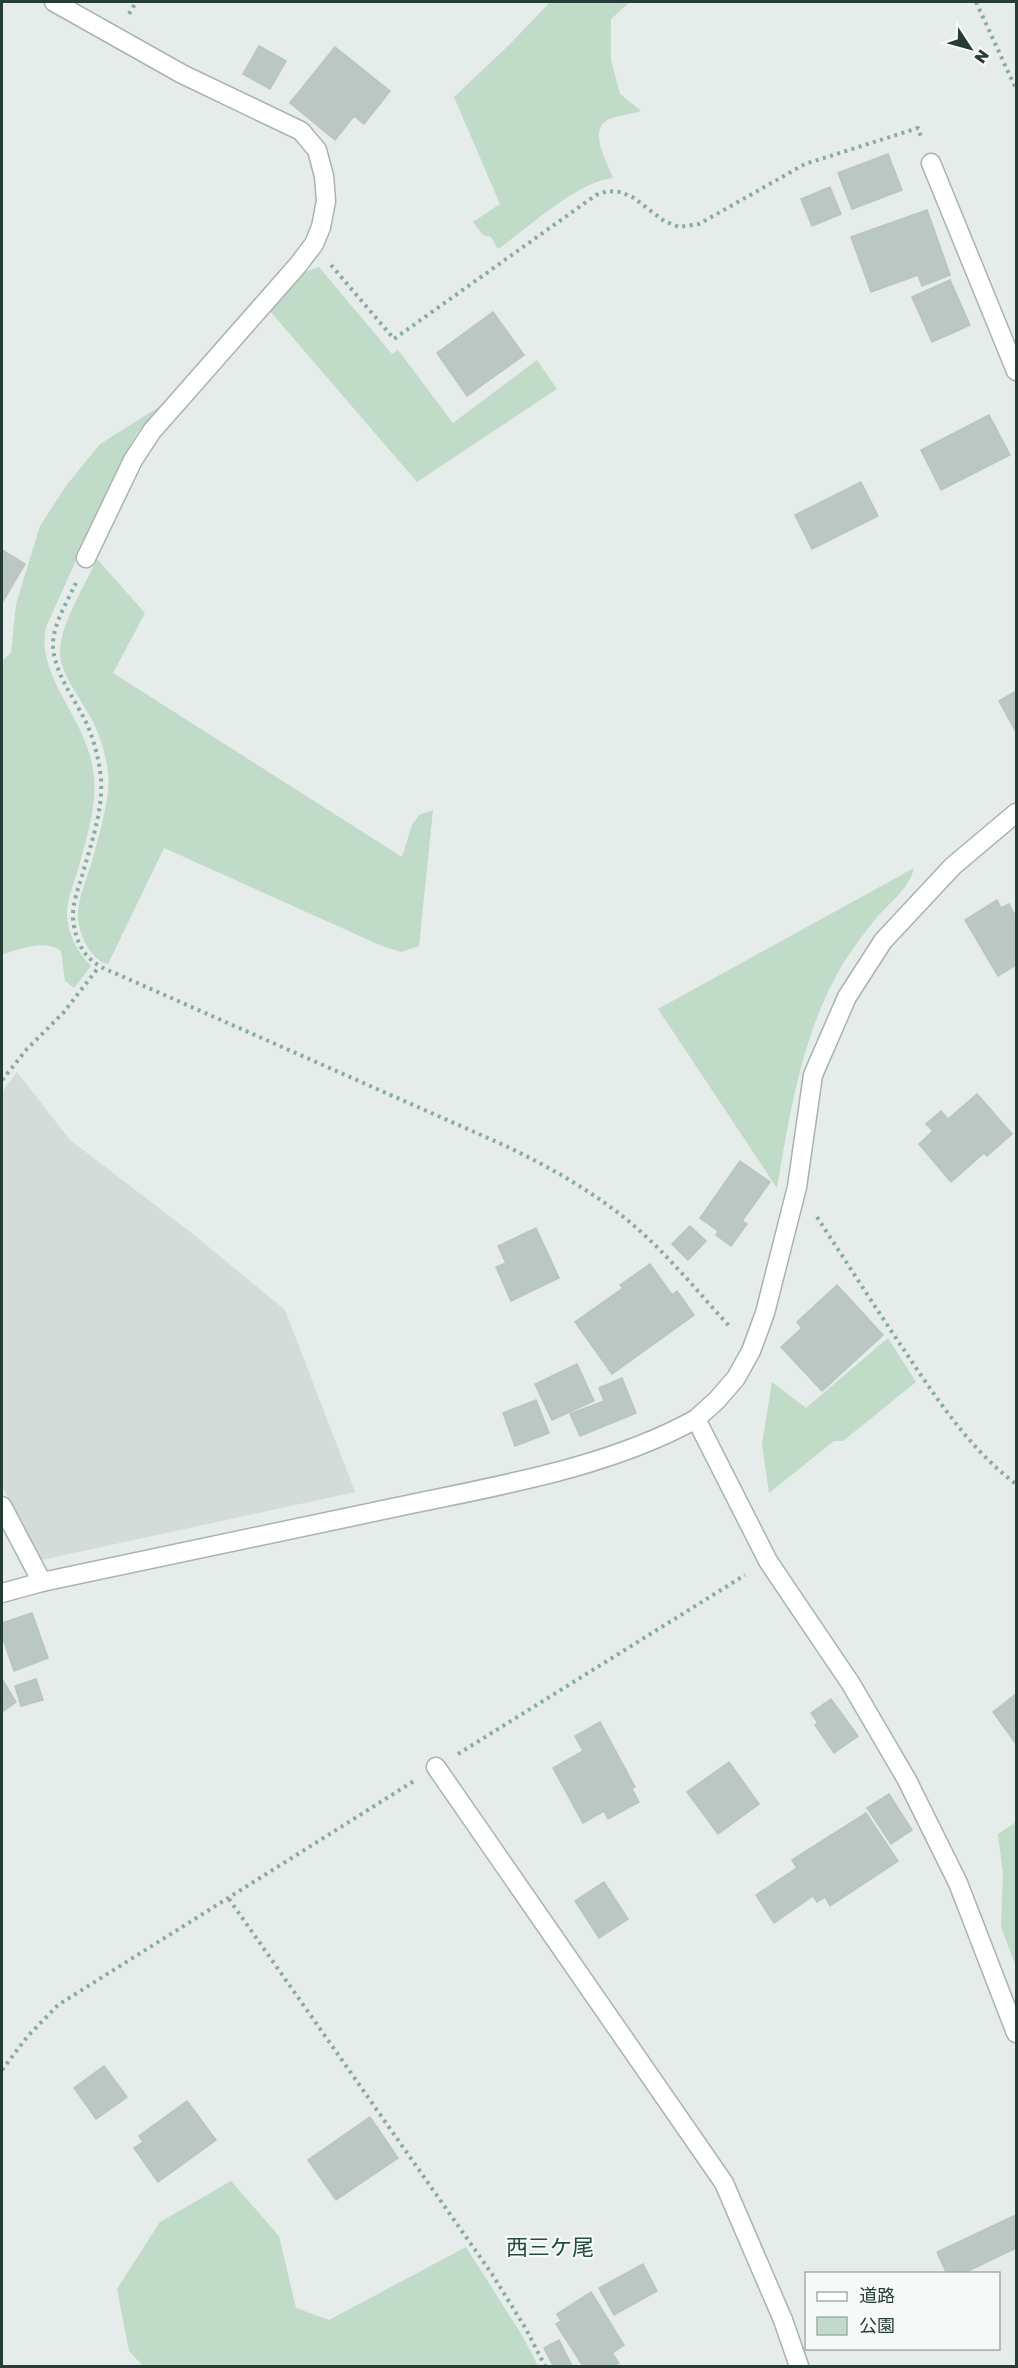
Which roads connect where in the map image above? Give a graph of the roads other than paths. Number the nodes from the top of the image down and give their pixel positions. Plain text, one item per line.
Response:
1 (54, 2) edge
2 (931, 163) road end
3 (1017, 371) edge
4 (86, 558) road end
5 (1017, 813) edge
6 (696, 1419) junction
7 (2, 1506) edge
8 (42, 1582) junction
9 (2, 1593) edge
10 (436, 1767) road end
11 (1017, 2033) edge
12 (799, 2367) edge

1 - 4 street
2 - 3 street
5 - 6 street
6 - 8 street
6 - 11 street
7 - 8 street
8 - 9 street
10 - 12 street

